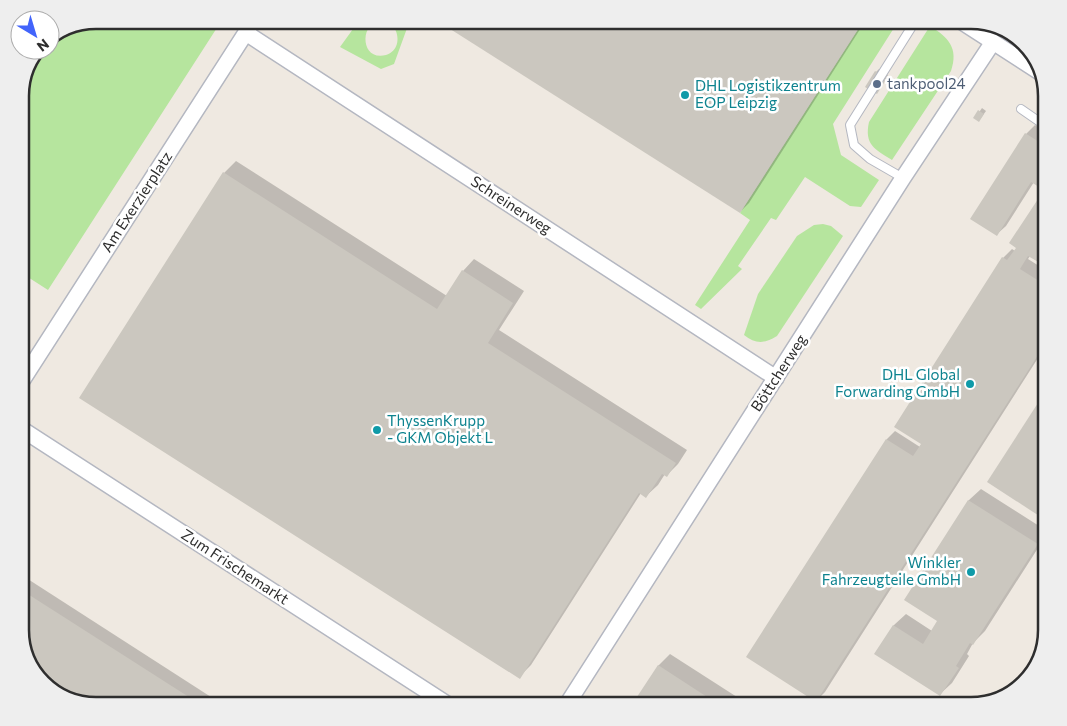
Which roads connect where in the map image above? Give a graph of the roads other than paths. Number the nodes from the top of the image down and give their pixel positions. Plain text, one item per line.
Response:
1 (248, 29) edge
2 (254, 29) edge
3 (910, 29) edge
4 (973, 29) edge
5 (993, 42) junction
6 (1031, 67) edge
7 (1020, 110) dead end
8 (1038, 121) edge
9 (903, 178) junction
10 (29, 370) edge
11 (776, 378) junction
12 (29, 434) edge
13 (436, 697) edge
14 (572, 697) edge

1 - 10 street, Am Exerzierplatz
2 - 11 street, Schreinerweg
3 - 9 lane
4 - 5 street
5 - 6 street
5 - 9 street, Böttcherweg
7 - 8 lane
9 - 11 street, Böttcherweg
11 - 14 street, Böttcherweg
12 - 13 street, Zum Frischemarkt

